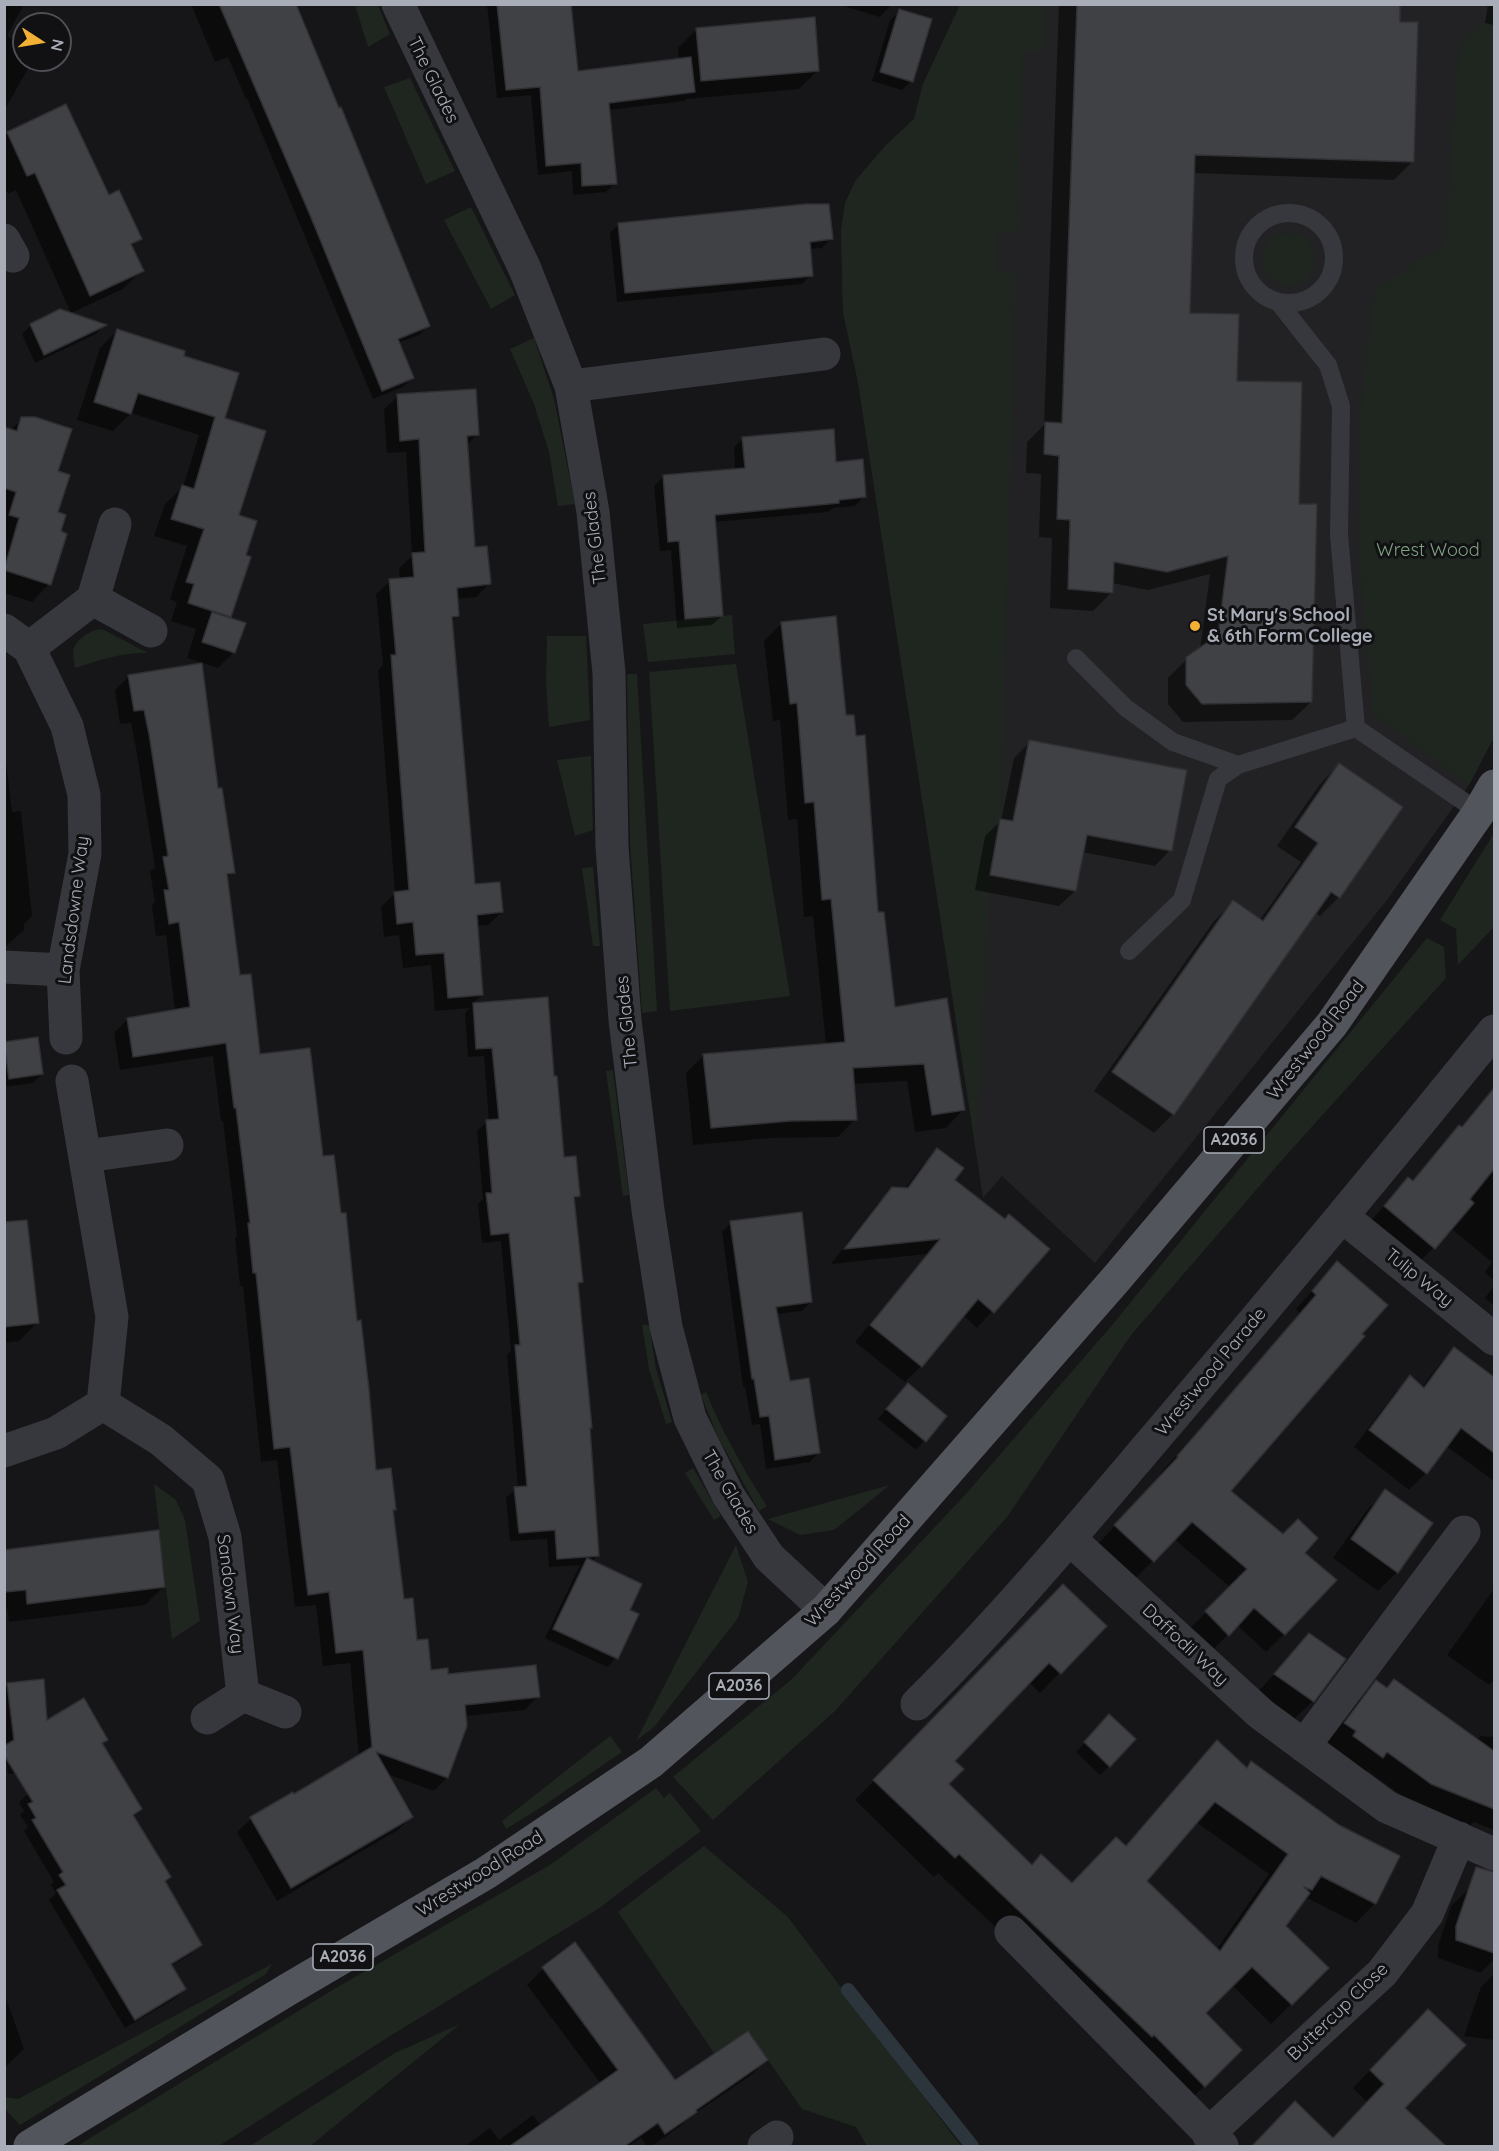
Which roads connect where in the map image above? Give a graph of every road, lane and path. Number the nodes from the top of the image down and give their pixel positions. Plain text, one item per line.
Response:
1 (398, 4) edge
2 (1279, 303) junction
3 (824, 354) dead end
4 (571, 386) junction
5 (115, 524) dead end
6 (93, 599) junction
7 (151, 631) dead end
8 (17, 639) edge
9 (1076, 658) dead end
10 (1356, 728) junction
11 (1238, 765) junction
12 (1487, 799) edge
13 (1130, 951) dead end
14 (4, 967) edge
15 (63, 970) junction
16 (1494, 1031) edge
17 (66, 1038) dead end
18 (72, 1081) dead end
19 (167, 1145) dead end
20 (86, 1156) junction
21 (1343, 1217) junction
22 (1494, 1339) edge
23 (102, 1404) junction
24 (4, 1451) edge
25 (1464, 1532) dead end
26 (1070, 1539) junction
27 (826, 1610) junction
28 (243, 1695) junction
29 (916, 1704) dead end
30 (285, 1712) dead end
31 (207, 1718) dead end
32 (1304, 1746) junction
33 (1459, 1838) junction
34 (1494, 1854) edge
35 (1011, 1932) dead end
36 (1215, 2140) edge
37 (30, 2146) edge

1 - 4 street, The Glades
2 - 2 lane
2 - 10 lane
3 - 4 street
4 - 27 street, The Glades
5 - 6 street
6 - 7 street
6 - 8 street, Landsdowne Way
8 - 15 street, Landsdowne Way
9 - 11 lane
10 - 11 lane
10 - 12 lane
11 - 13 lane
12 - 27 main road, Wrestwood Road / A2036
14 - 15 street
15 - 17 street, Landsdowne Way
16 - 21 street, Wrestwood Parade
18 - 20 street
19 - 20 street
20 - 23 street
21 - 22 street, Tulip Way
21 - 26 street, Wrestwood Parade
23 - 24 street
23 - 28 street, Sandown Way
25 - 32 street
26 - 29 street, Wrestwood Parade
26 - 32 street, Daffodil Way
27 - 37 main road, Wrestwood Road / A2036
28 - 30 street
28 - 31 street
32 - 33 street, Daffodil Way
33 - 34 street, Daffodil Way
33 - 36 street, Buttercup Close
35 - 36 street, Buttercup Close

